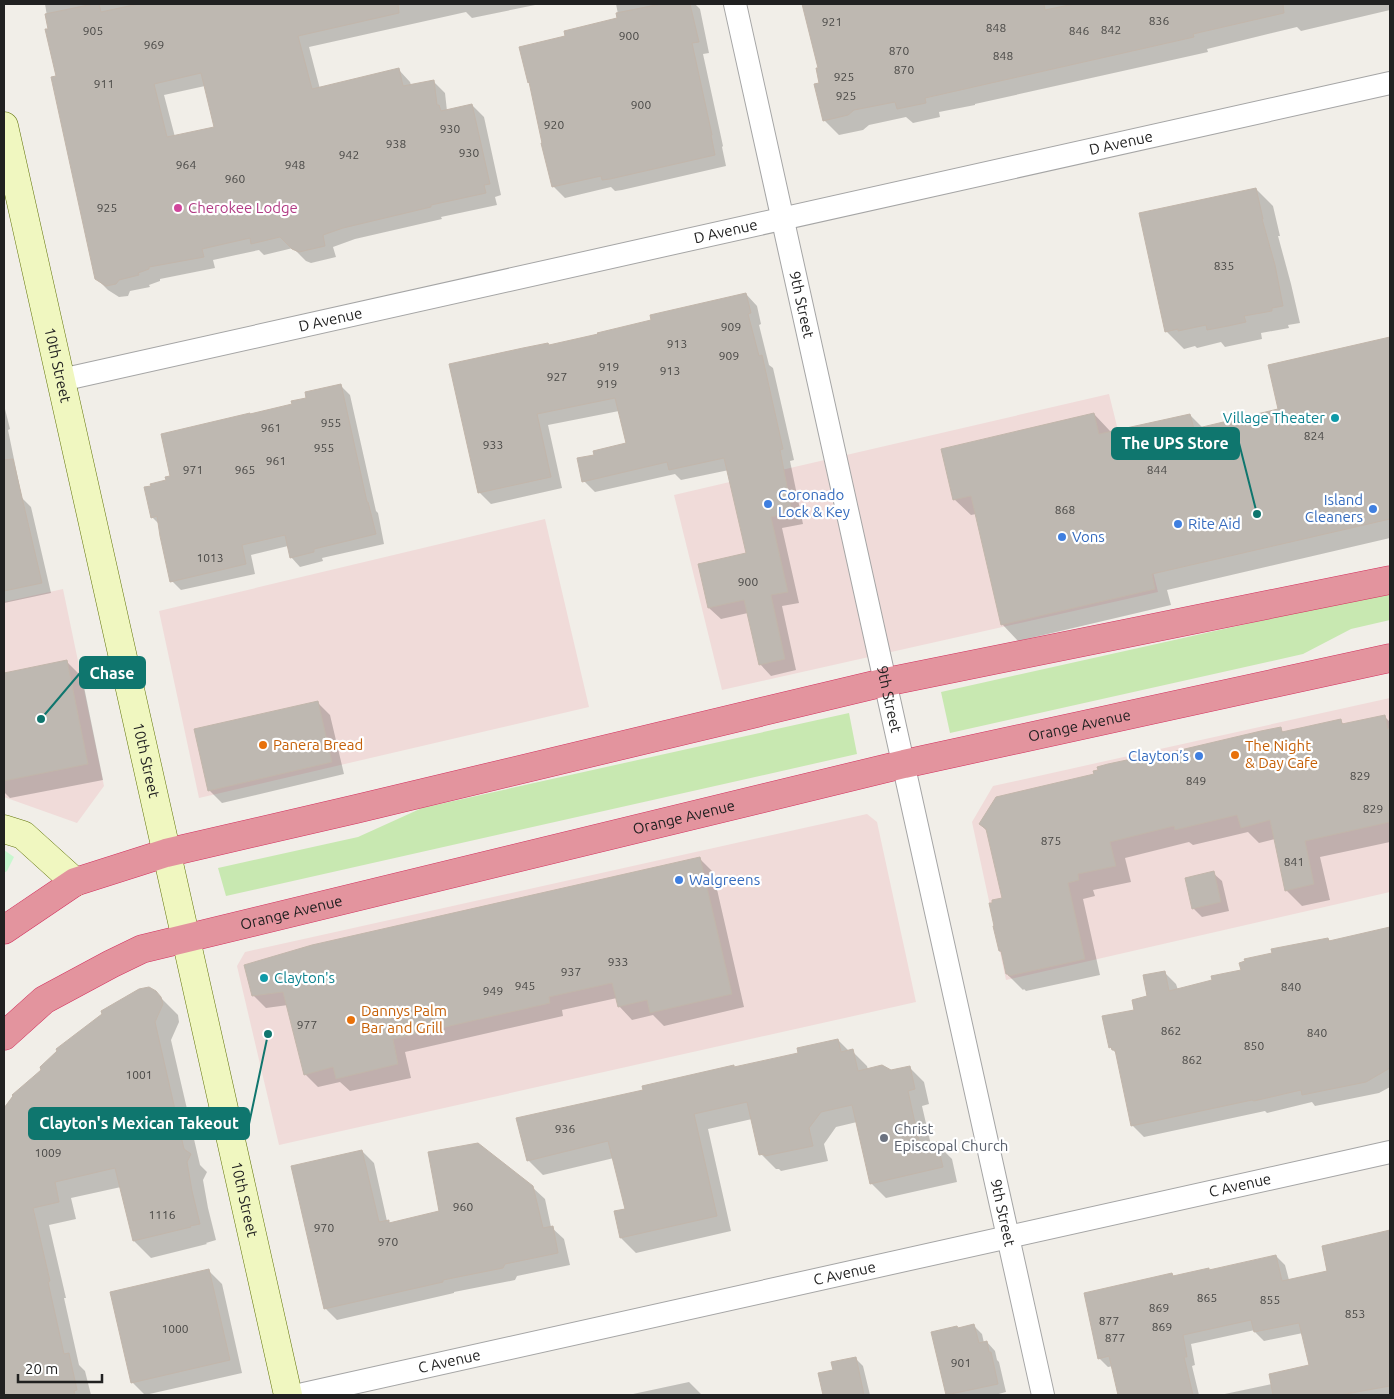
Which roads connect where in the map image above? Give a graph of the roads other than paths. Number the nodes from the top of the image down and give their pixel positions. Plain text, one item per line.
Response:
1 (735, 4) edge
2 (1390, 83) edge
3 (4, 126) edge
4 (783, 219) junction
5 (61, 380) junction
6 (1390, 580) edge
7 (1390, 658) edge
8 (886, 682) junction
9 (904, 764) junction
10 (4, 828) edge
11 (166, 853) junction
12 (75, 882) junction
13 (4, 930) edge
14 (186, 938) junction
15 (4, 1036) edge
16 (1390, 1152) edge
17 (1008, 1237) junction
18 (288, 1395) edge
19 (299, 1395) edge
20 (1043, 1395) edge

1 - 4 street, 9th Street
2 - 4 street, D Avenue
3 - 5 street, 10th Street
4 - 5 street, D Avenue
4 - 8 street, 9th Street
5 - 11 street, 10th Street
6 - 8 highway
7 - 9 highway, Orange Avenue
8 - 9 street, 9th Street
8 - 11 highway
9 - 14 highway, Orange Avenue
9 - 17 street, 9th Street
10 - 12 street
11 - 12 highway
11 - 14 street, 10th Street
12 - 13 highway
14 - 15 highway, Orange Avenue
14 - 18 street, 10th Street
16 - 17 street, C Avenue
17 - 19 street, C Avenue
17 - 20 street, 9th Street

